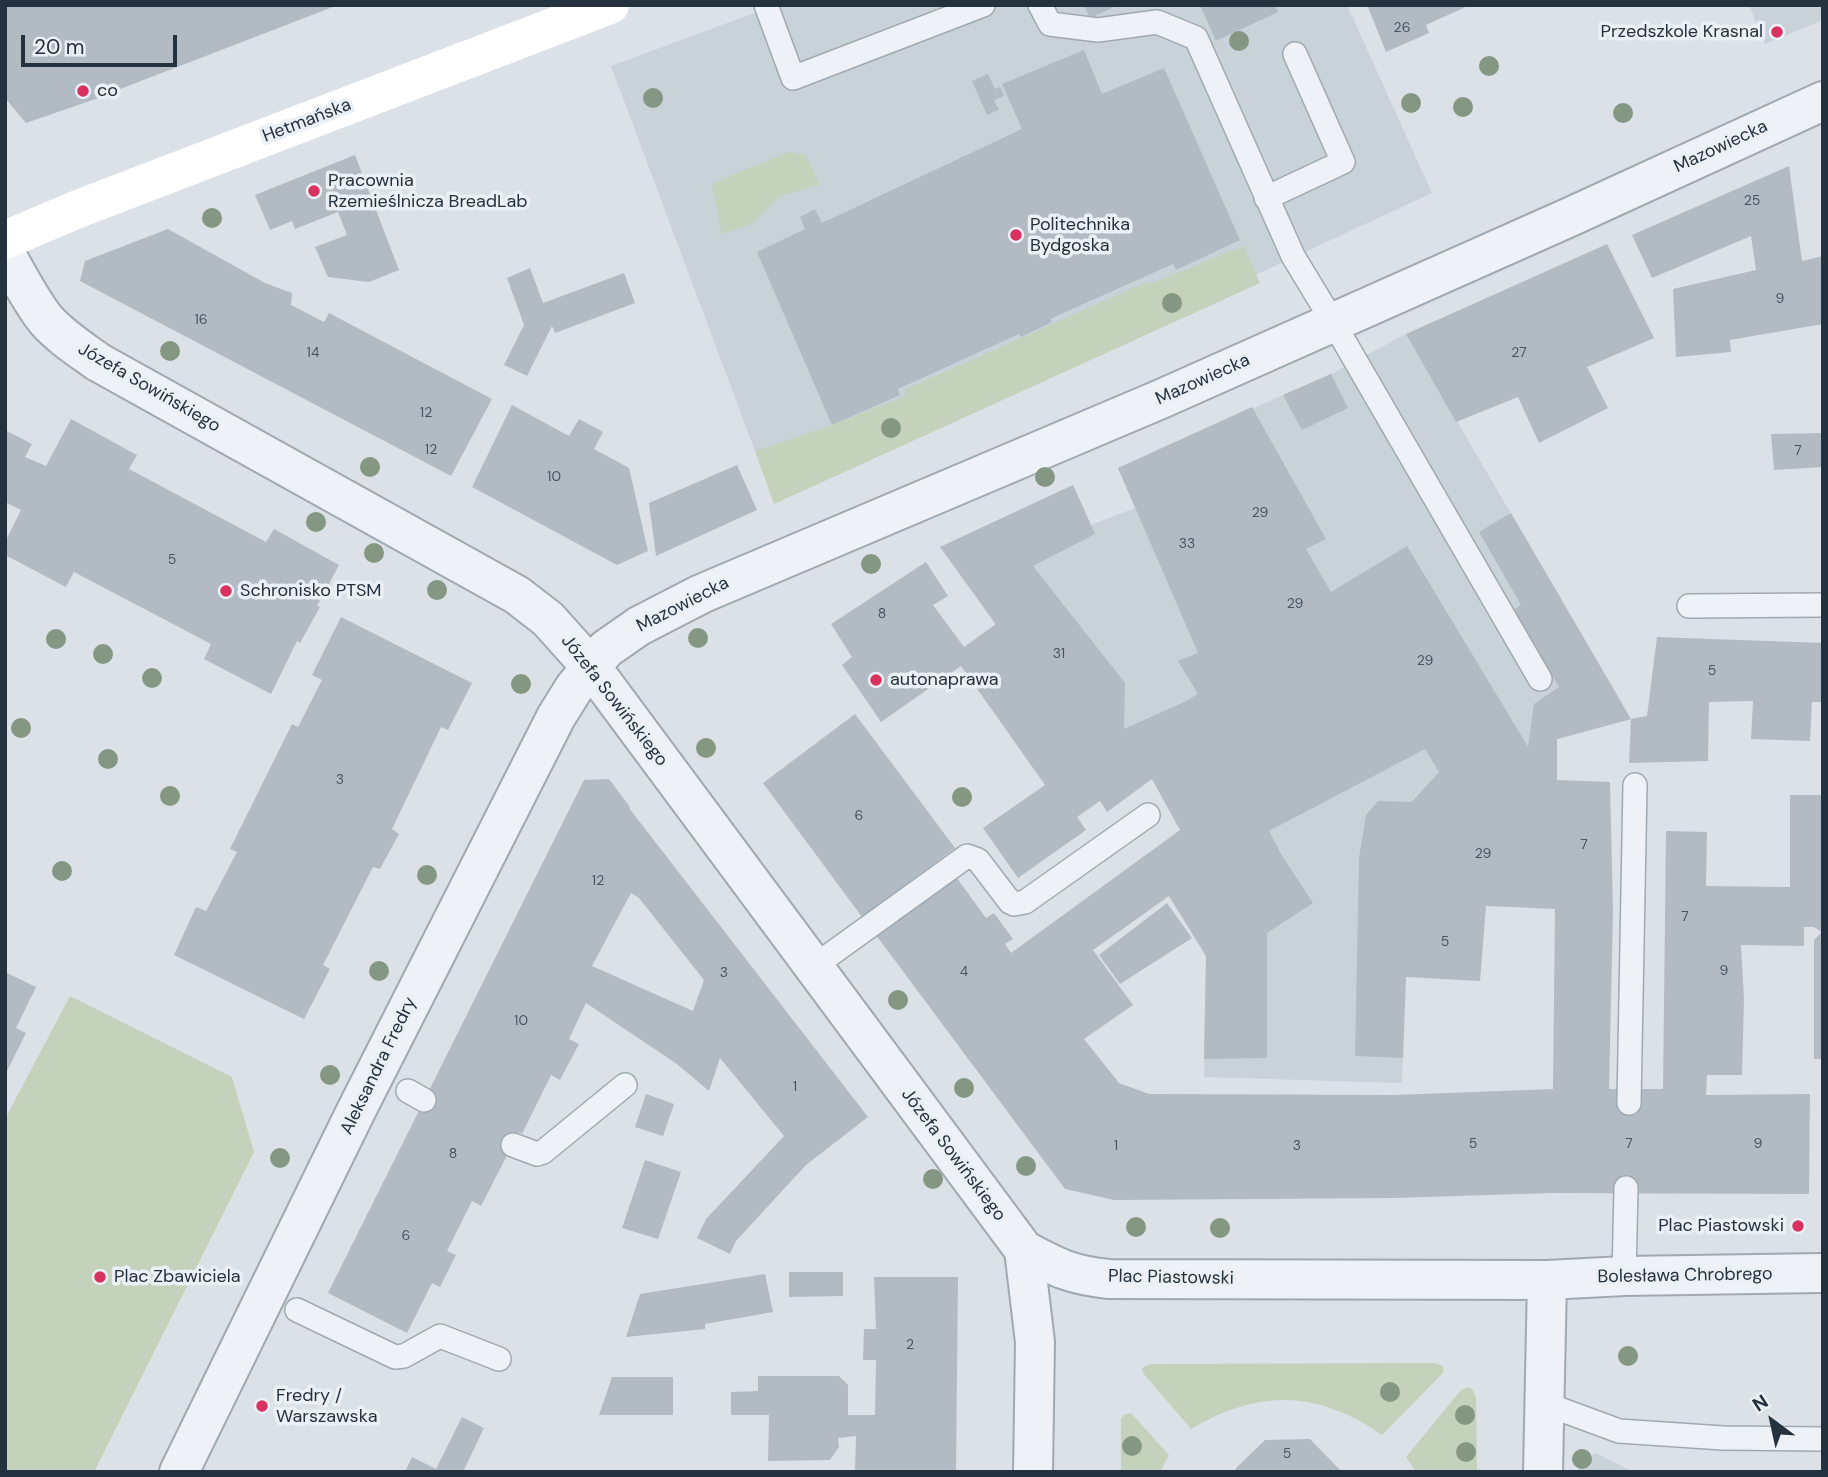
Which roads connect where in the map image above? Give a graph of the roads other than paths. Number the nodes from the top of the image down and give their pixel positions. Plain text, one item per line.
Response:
1 (610, 5) edge
2 (766, 5) edge
3 (983, 5) edge
4 (1040, 5) edge
5 (1295, 54) dead end
6 (1823, 101) edge
7 (1266, 198) junction
8 (5, 240) edge
9 (5, 253) edge
10 (1333, 322) junction
11 (1823, 605) edge
12 (1689, 606) dead end
13 (592, 668) junction
14 (1540, 678) dead end
15 (1635, 785) dead end
16 (1148, 815) dead end
17 (813, 968) junction
18 (625, 1085) dead end
19 (1629, 1103) dead end
20 (513, 1145) dead end
21 (1626, 1188) dead end
22 (1024, 1250) junction
23 (1823, 1273) edge
24 (1624, 1276) junction
25 (1547, 1280) junction
26 (298, 1310) dead end
27 (499, 1359) dead end
28 (1543, 1403) junction
29 (1823, 1439) edge
30 (179, 1472) edge
31 (1032, 1472) edge
32 (1543, 1472) edge

1 - 8 street, Hetmańska
2 - 3 lane
4 - 7 lane
5 - 7 lane
6 - 10 street, Mazowiecka
7 - 10 lane
9 - 13 street, Józefa Sowińskiego
10 - 13 street, Mazowiecka
10 - 14 lane
11 - 12 lane
13 - 17 street, Józefa Sowińskiego
13 - 30 street, Aleksandra Fredry
15 - 19 lane
16 - 17 lane
17 - 22 street, Józefa Sowińskiego
18 - 20 lane
21 - 24 lane
22 - 25 street, Plac Piastowski
22 - 31 street
23 - 24 street, Bolesława Chrobrego
24 - 25 street, Bolesława Chrobrego
25 - 28 street
26 - 27 lane
28 - 29 lane
28 - 32 street

